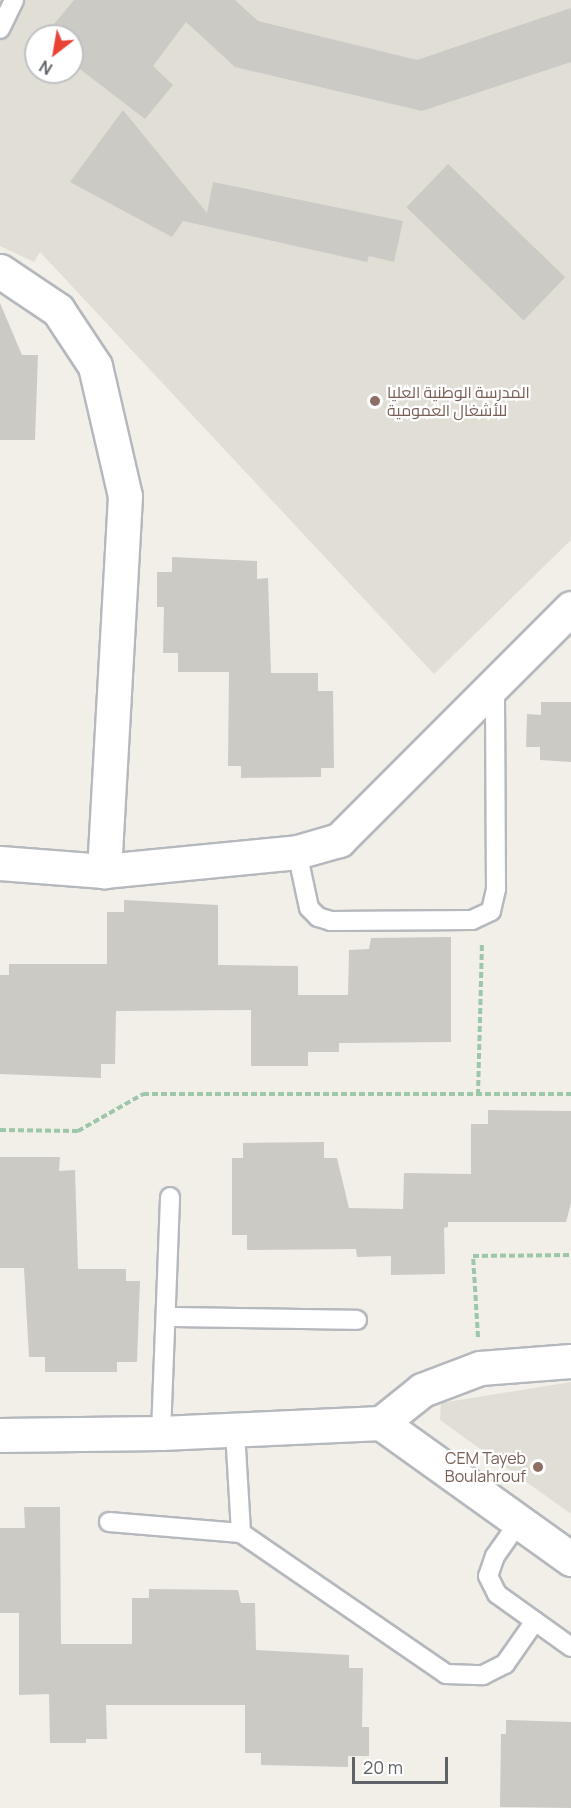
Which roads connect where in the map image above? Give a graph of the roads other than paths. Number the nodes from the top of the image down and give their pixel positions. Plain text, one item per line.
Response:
1 (14, 0) edge
2 (0, 29) edge
3 (0, 271) edge
4 (571, 608) edge
5 (495, 687) junction
6 (297, 852) junction
7 (0, 863) edge
8 (105, 871) junction
9 (170, 1197) dead end
10 (168, 1317) junction
11 (357, 1320) dead end
12 (571, 1361) edge
13 (381, 1423) junction
14 (235, 1431) junction
15 (160, 1433) junction
16 (0, 1435) edge
17 (109, 1522) dead end
18 (519, 1522) junction
19 (241, 1533) junction
20 (571, 1559) edge
21 (535, 1621) junction
22 (571, 1647) edge

1 - 2 lane
3 - 8 street
4 - 5 street
5 - 6 street
5 - 6 lane
6 - 8 street
7 - 8 street
9 - 10 lane
10 - 11 lane
10 - 15 lane
12 - 13 street
13 - 14 street
13 - 18 street
14 - 15 street
14 - 19 lane
15 - 16 street
17 - 19 lane
18 - 20 street
18 - 21 lane
19 - 21 lane
21 - 22 lane

